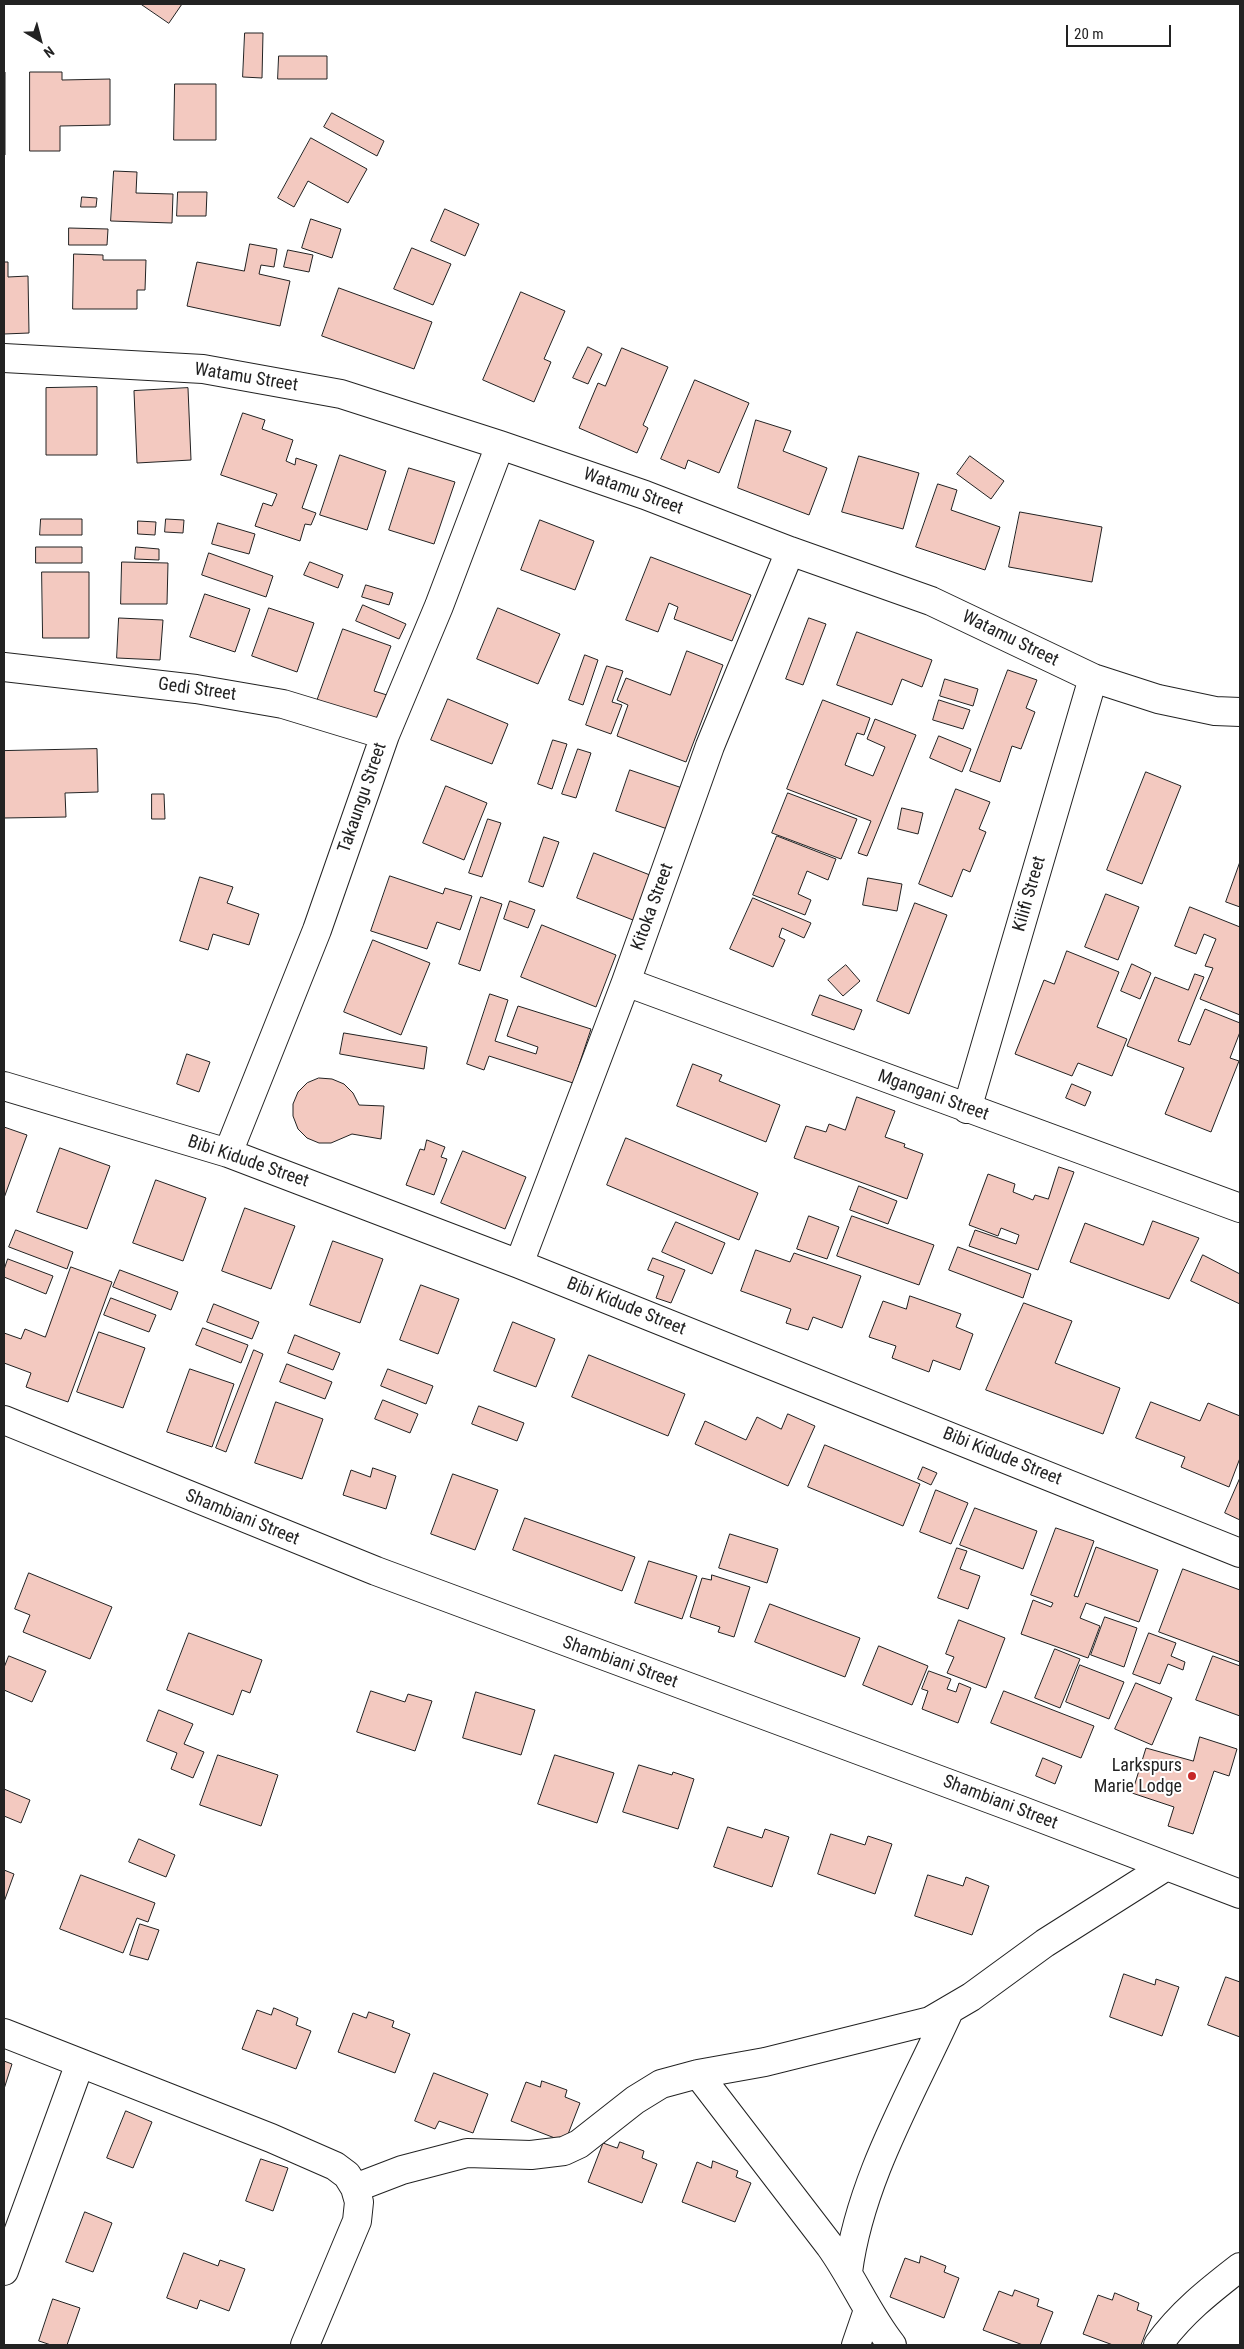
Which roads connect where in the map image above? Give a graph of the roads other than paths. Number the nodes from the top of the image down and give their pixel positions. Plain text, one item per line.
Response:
1 (4, 358) edge
2 (500, 445) junction
3 (790, 551) junction
4 (4, 667) edge
5 (1093, 678) junction
6 (1240, 712) edge
7 (386, 735) junction
8 (626, 982) junction
9 (4, 1086) edge
10 (967, 1109) junction
11 (228, 1153) junction
12 (1240, 1208) edge
13 (518, 1264) junction
14 (4, 1420) edge
15 (1240, 1553) edge
16 (1165, 1867) junction
17 (1240, 1894) edge
18 (949, 2011) junction
19 (4, 2033) edge
20 (80, 2063) junction
21 (698, 2074) junction
22 (355, 2188) junction
23 (1240, 2267) edge
24 (4, 2271) edge
25 (848, 2272) junction
26 (868, 2310) junction
27 (305, 2345) edge
28 (856, 2345) edge
29 (892, 2345) edge
30 (1158, 2345) edge

1 - 2 street, Watamu Street
2 - 3 street, Watamu Street
2 - 7 street, Takaungu Street
3 - 5 street, Watamu Street
3 - 8 street, Kitoka Street
4 - 7 street, Gedi Street
5 - 6 street, Watamu Street
5 - 10 street, Kilifi Street
7 - 11 street, Takaungu Street
8 - 10 street, Mgangani Street
8 - 13 street, Kitoka Street
9 - 11 street, Bibi Kidude Street
10 - 12 street, Mgangani Street
11 - 13 street, Bibi Kidude Street
13 - 15 street, Bibi Kidude Street
14 - 16 street, Shambiani Street
16 - 17 street, Shambiani Street
16 - 18 street
18 - 21 street
18 - 25 street
19 - 20 street
20 - 22 street
20 - 24 street
21 - 22 street
21 - 25 street
22 - 27 street
23 - 30 street
25 - 26 street
26 - 28 street
26 - 29 street

